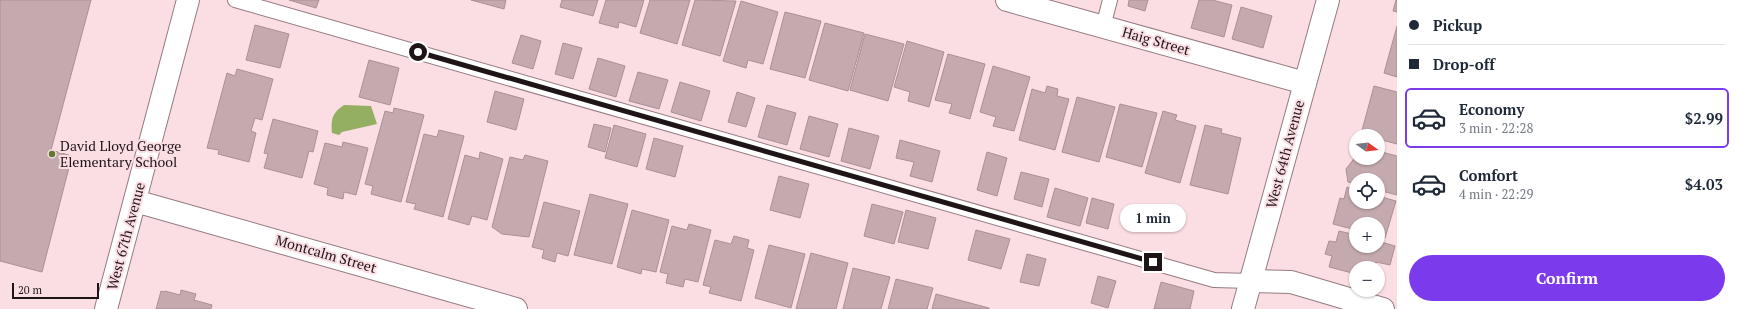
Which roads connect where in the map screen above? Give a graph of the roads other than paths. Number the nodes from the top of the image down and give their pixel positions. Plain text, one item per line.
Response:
1 (188, 0) edge
2 (235, 0) edge
3 (1007, 0) edge
4 (1110, 0) edge
5 (1328, 0) edge
6 (1103, 27) junction
7 (1305, 82) junction
8 (136, 201) junction
9 (1251, 281) junction
10 (106, 309) edge
11 (516, 309) edge
12 (1243, 309) edge
13 (1383, 309) edge

1 - 8 street, West 67th Avenue
2 - 9 lane
3 - 6 street, Haig Street
4 - 6 lane
5 - 7 street, West 64th Avenue
6 - 7 street, Haig Street
7 - 9 street, West 64th Avenue
8 - 10 street, West 67th Avenue
8 - 11 street, Montcalm Street
9 - 12 street, West 64th Avenue
9 - 13 street

